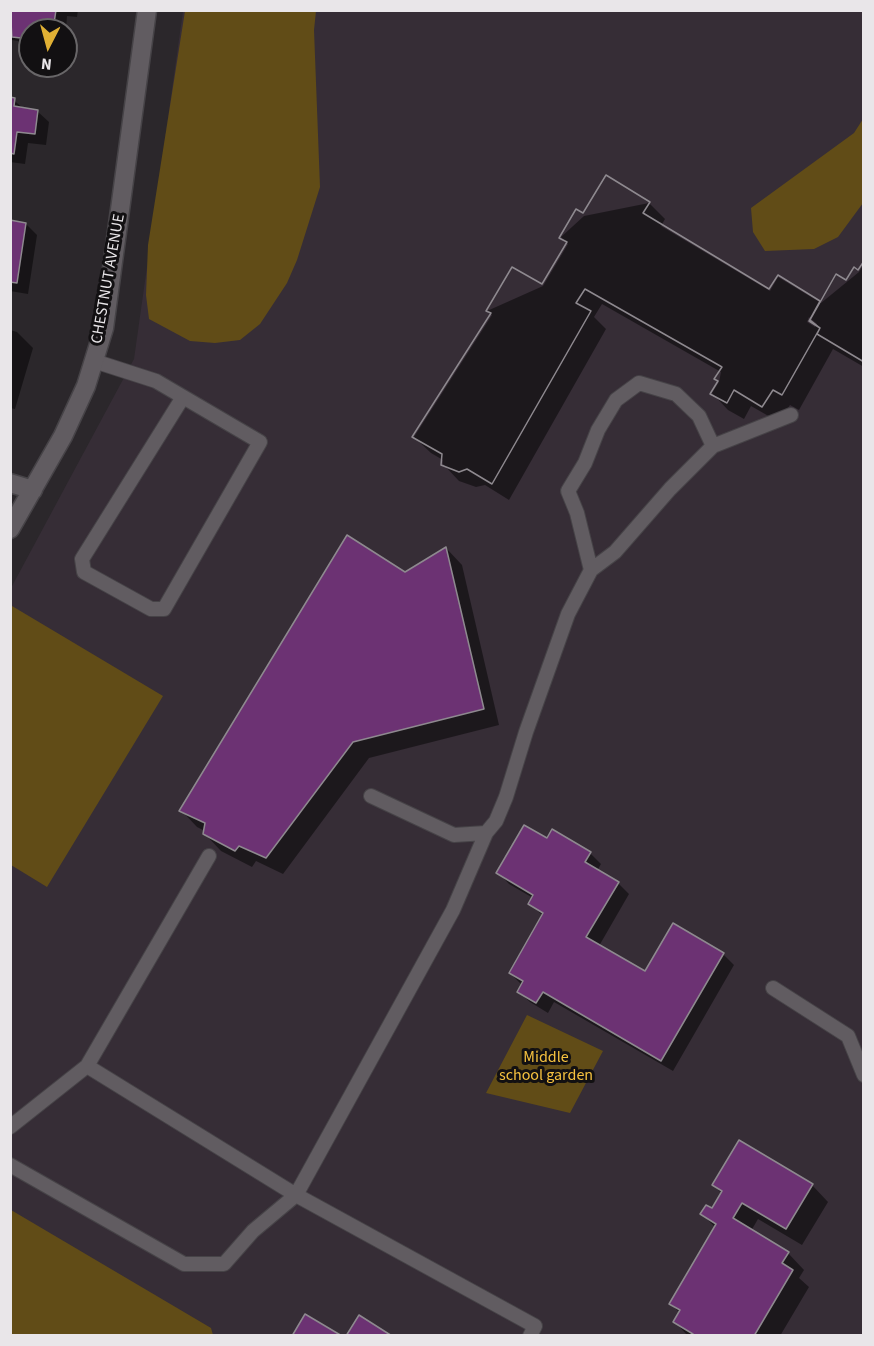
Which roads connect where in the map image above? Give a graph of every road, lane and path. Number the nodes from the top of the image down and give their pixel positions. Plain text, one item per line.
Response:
1 (147, 10) edge
2 (94, 361) junction
3 (183, 397) junction
4 (791, 415) dead end
5 (713, 446) junction
6 (10, 483) edge
7 (33, 490) junction
8 (10, 529) edge
9 (591, 570) junction
10 (371, 796) dead end
11 (486, 833) junction
12 (209, 856) dead end
13 (773, 988) dead end
14 (87, 1066) junction
15 (864, 1075) edge
16 (10, 1127) edge
17 (10, 1165) edge
18 (296, 1195) junction
19 (530, 1335) edge

1 - 2 street, CHESTNUT AVENUE
2 - 3 lane
2 - 7 street, CHESTNUT AVENUE
3 - 3 lane
4 - 5 lane
5 - 9 lane
5 - 9 lane
6 - 7 street
7 - 8 street, CHESTNUT AVENUE
9 - 11 lane
10 - 11 lane
11 - 18 lane
12 - 14 lane
13 - 15 lane
14 - 16 lane
14 - 18 lane
17 - 18 lane
18 - 19 lane

